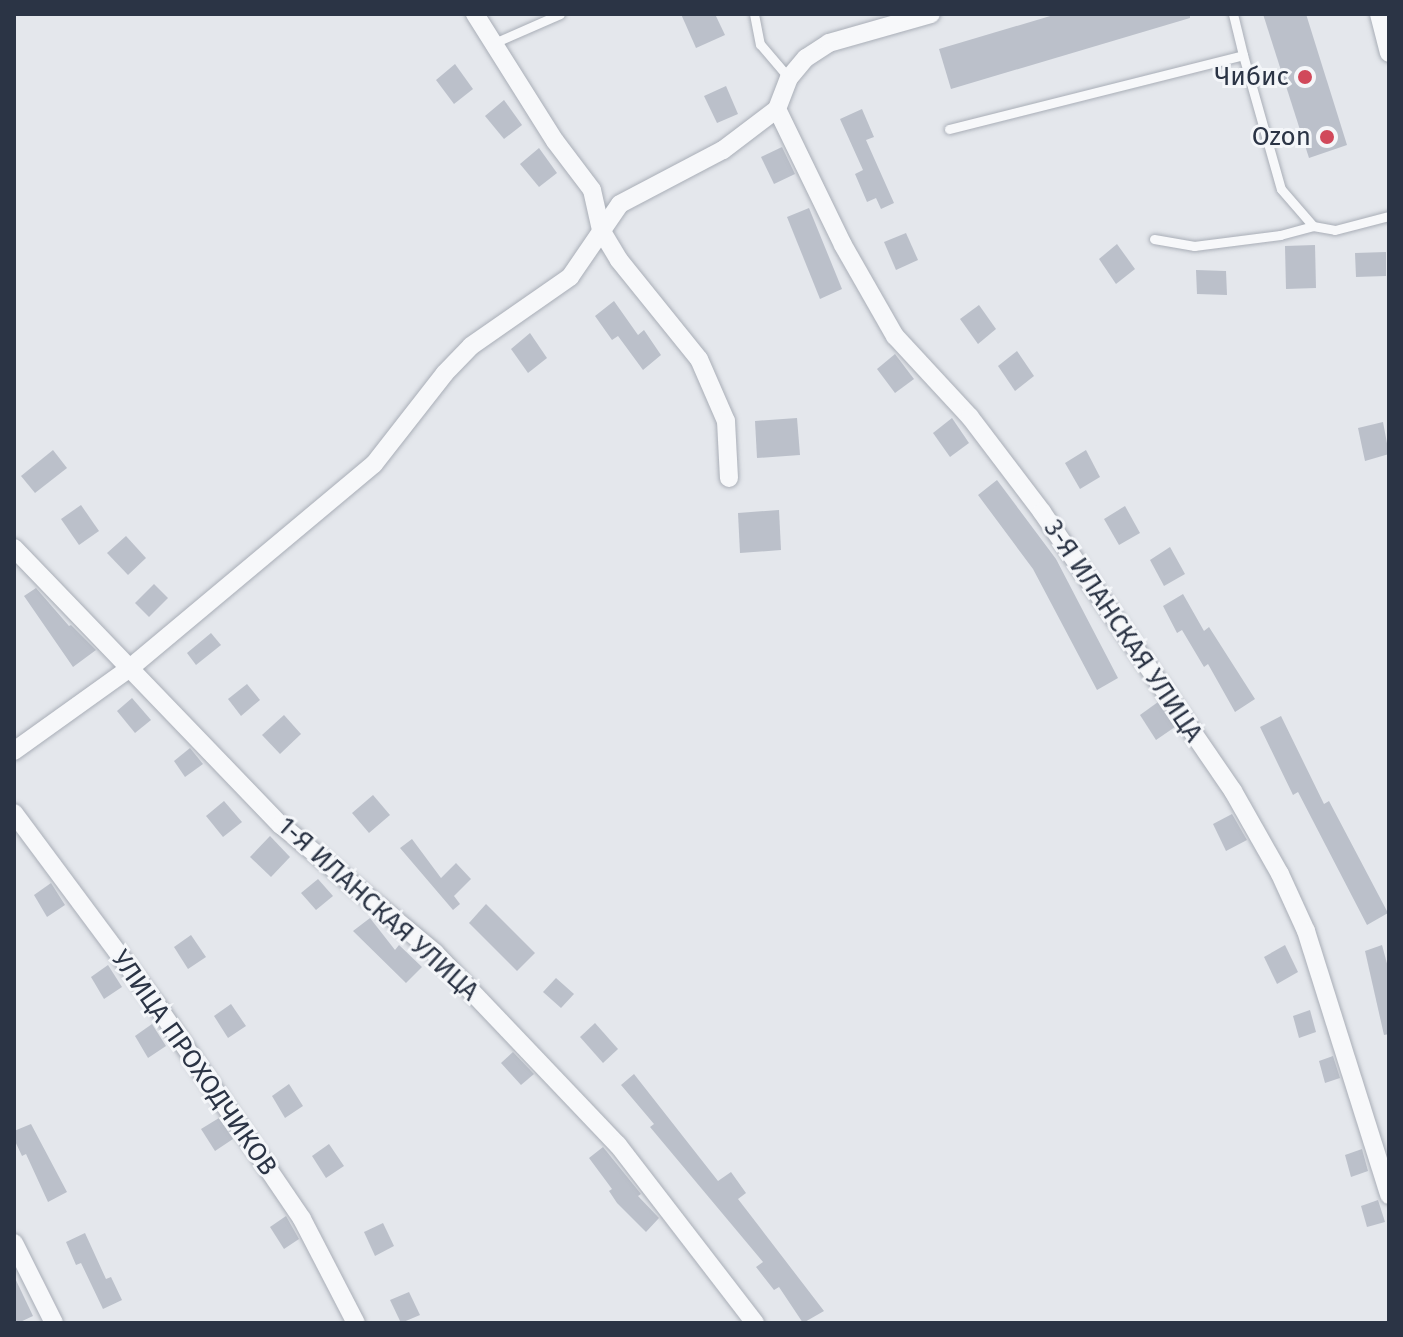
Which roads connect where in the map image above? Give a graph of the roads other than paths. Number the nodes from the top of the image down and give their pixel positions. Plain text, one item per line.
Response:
1 (475, 14) edge
2 (560, 14) edge
3 (754, 14) edge
4 (931, 14) edge
5 (1233, 14) edge
6 (1379, 14) edge
7 (492, 44) junction
8 (1389, 53) edge
9 (1243, 55) junction
10 (789, 78) junction
11 (777, 109) junction
12 (949, 129) dead end
13 (1389, 216) edge
14 (1313, 226) junction
15 (601, 230) junction
16 (1154, 239) dead end
17 (729, 478) dead end
18 (14, 548) edge
19 (130, 668) junction
20 (14, 751) edge
21 (14, 813) edge
22 (1389, 1195) edge
23 (14, 1243) edge
24 (54, 1323) edge
25 (356, 1323) edge
26 (755, 1323) edge

1 - 7 street
2 - 7 lane
3 - 10 lane
4 - 10 street
5 - 9 lane
6 - 8 street
7 - 15 street
9 - 12 lane
9 - 14 lane
10 - 11 street
11 - 15 street
11 - 22 street, 3-Я ИЛАНСКАЯ УЛИЦА
13 - 14 lane
14 - 16 lane
15 - 17 street
15 - 19 street
18 - 19 street, 1-Я ИЛАНСКАЯ УЛИЦА
19 - 20 street
19 - 26 street, 1-Я ИЛАНСКАЯ УЛИЦА
21 - 25 street, УЛИЦА ПРОХОДЧИКОВ
23 - 24 street

